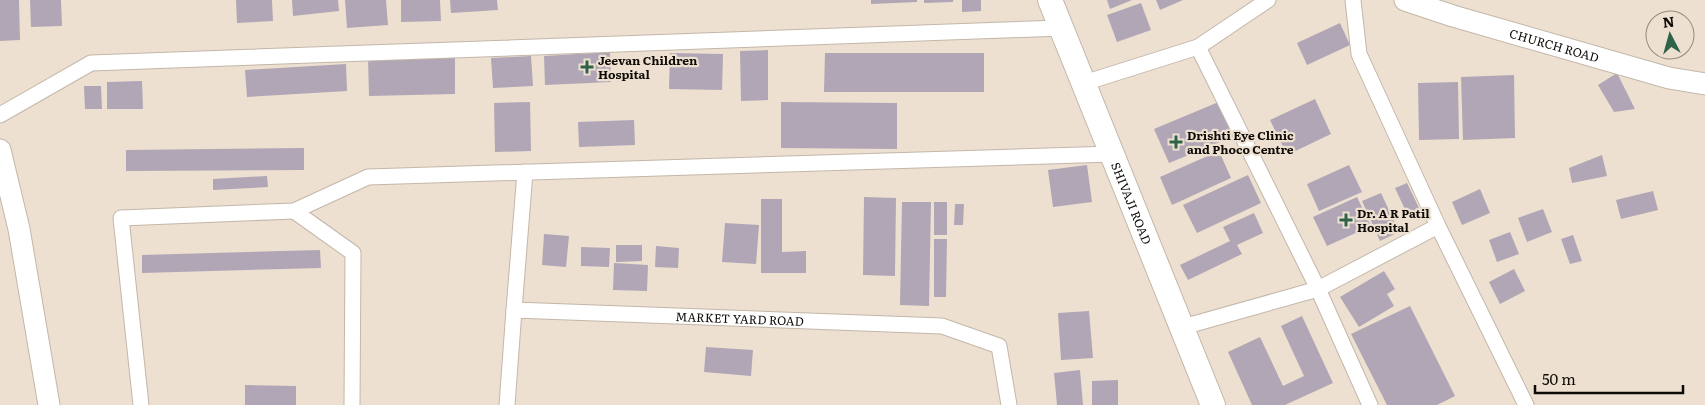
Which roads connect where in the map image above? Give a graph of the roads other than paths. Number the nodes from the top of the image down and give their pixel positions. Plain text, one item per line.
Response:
1 (1050, 0) edge
2 (1268, 0) edge
3 (1353, 0) edge
4 (1404, 0) edge
5 (1061, 28) junction
6 (1198, 47) junction
7 (1084, 83) junction
8 (1705, 84) edge
9 (0, 116) edge
10 (0, 150) edge
11 (1112, 154) junction
12 (525, 172) junction
13 (294, 211) junction
14 (1438, 226) junction
15 (1318, 289) junction
16 (514, 310) junction
17 (1182, 327) junction
18 (49, 405) edge
19 (141, 405) edge
20 (352, 405) edge
21 (507, 405) edge
22 (1008, 405) edge
23 (1213, 405) edge
24 (1370, 405) edge
25 (1526, 405) edge

1 - 5 main road, SHIVAJI ROAD
2 - 6 street
3 - 14 street
4 - 8 main road, CHURCH ROAD
5 - 7 main road, SHIVAJI ROAD
5 - 9 street
6 - 7 street
6 - 15 street
7 - 11 main road, SHIVAJI ROAD
10 - 18 main road
11 - 12 street
11 - 17 main road, SHIVAJI ROAD
12 - 13 street
12 - 16 street
13 - 19 street
13 - 20 street
14 - 15 street
14 - 25 street
15 - 17 street
15 - 24 street
16 - 21 street
16 - 22 street, MARKET YARD ROAD
17 - 23 main road, SHIVAJI ROAD

